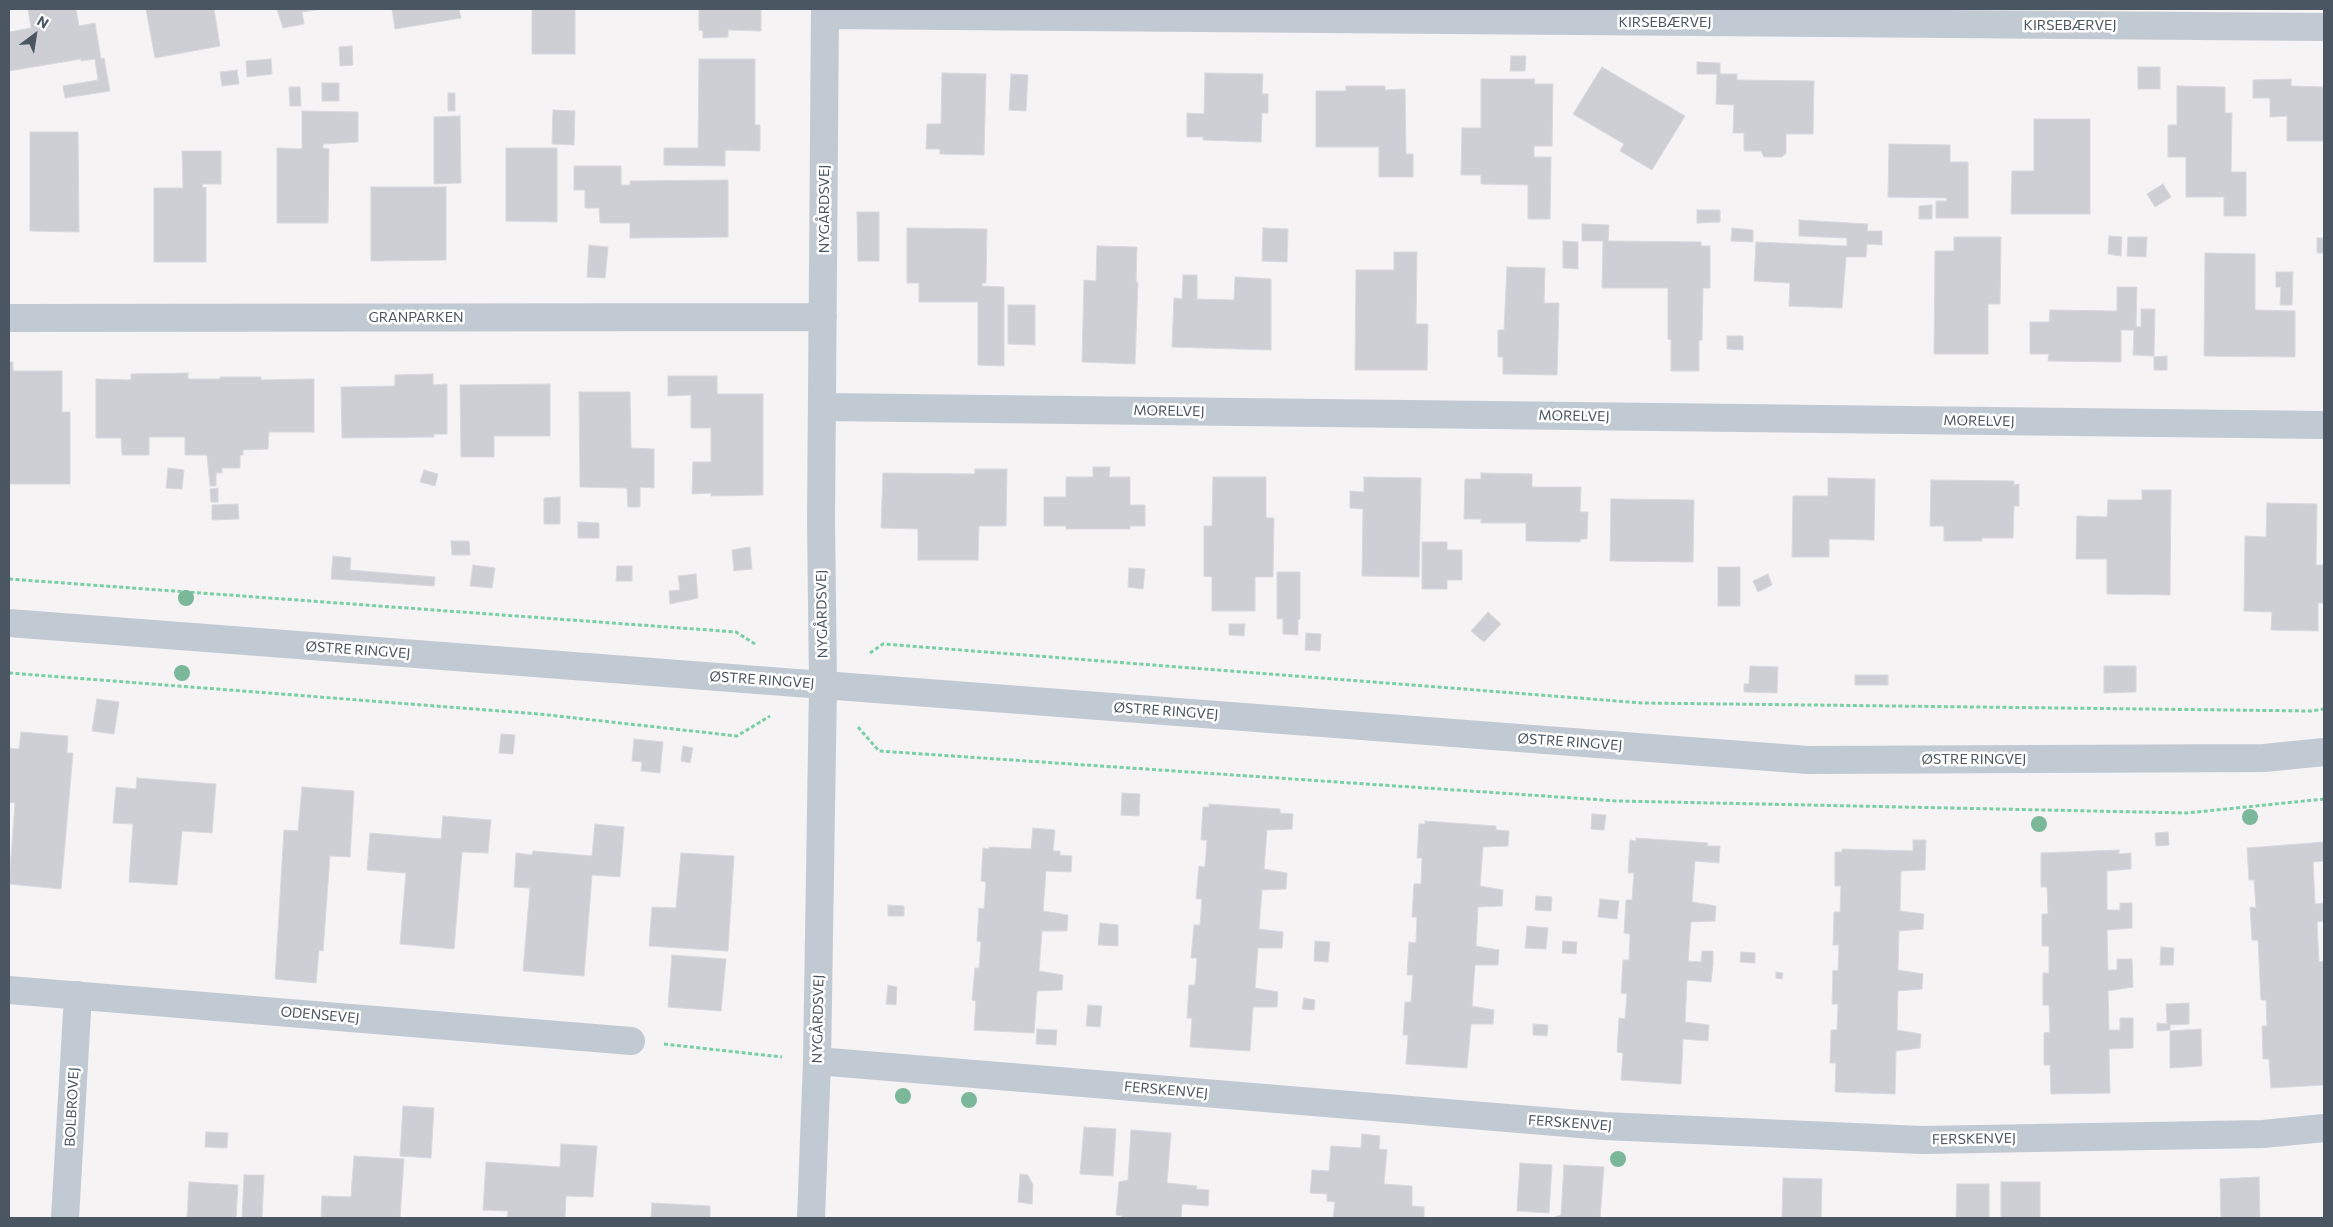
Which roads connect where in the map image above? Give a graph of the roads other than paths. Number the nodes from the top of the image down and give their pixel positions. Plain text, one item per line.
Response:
1 (825, 12) edge
2 (2324, 27) edge
3 (823, 316) junction
4 (9, 318) edge
5 (823, 407) junction
6 (2324, 426) edge
7 (9, 623) edge
8 (822, 685) junction
9 (2324, 752) edge
10 (9, 990) edge
11 (78, 995) junction
12 (631, 1041) road end
13 (817, 1061) junction
14 (2324, 1128) edge
15 (65, 1218) edge
16 (811, 1218) edge

1 - 2 street, KIRSEBÆRVEJ
1 - 3 street, NYGÅRDSVEJ
3 - 4 street, GRANPARKEN
3 - 5 street, NYGÅRDSVEJ
5 - 6 street, MORELVEJ
5 - 8 street, NYGÅRDSVEJ
7 - 8 street, ØSTRE RINGVEJ
8 - 9 street, ØSTRE RINGVEJ
8 - 13 street, NYGÅRDSVEJ
10 - 11 street, ODENSEVEJ
11 - 12 street, ODENSEVEJ
11 - 15 street, BOLBROVEJ
13 - 14 street, FERSKENVEJ
13 - 16 street, NYGÅRDSVEJ

